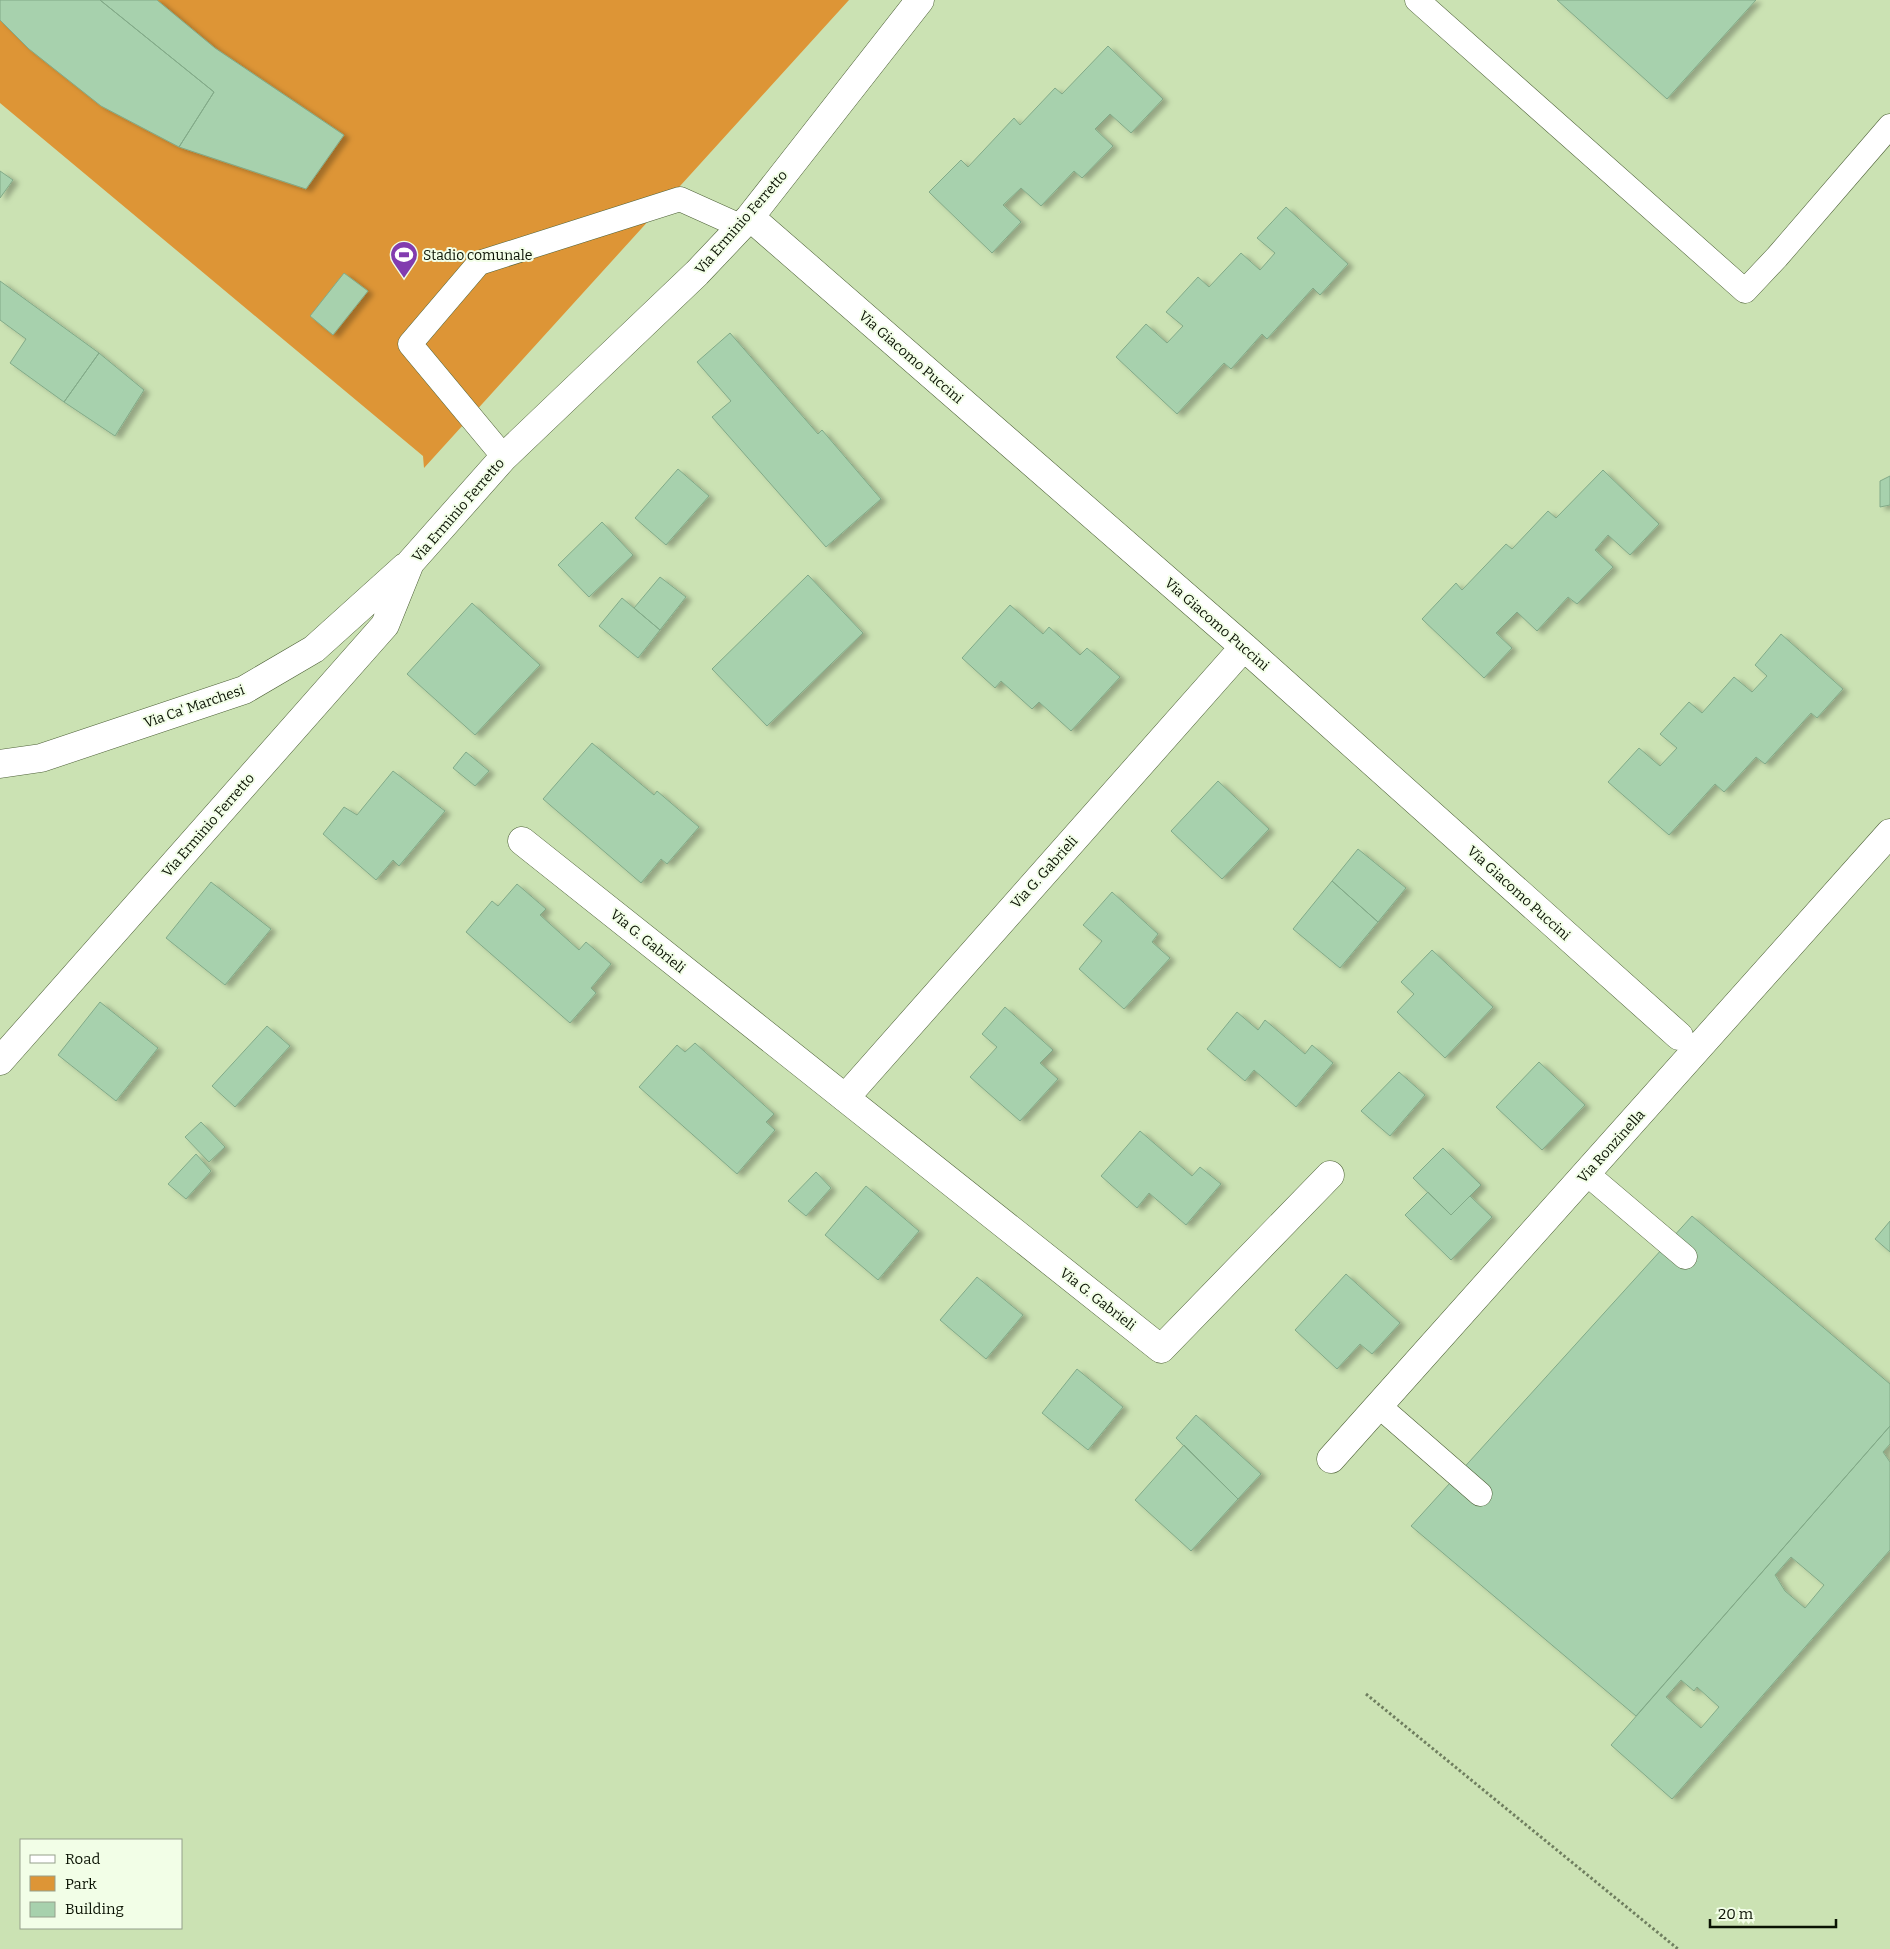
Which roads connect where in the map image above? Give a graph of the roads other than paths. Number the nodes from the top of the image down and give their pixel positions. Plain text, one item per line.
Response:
1 (920, 0) edge
2 (1417, 0) edge
3 (1890, 126) edge
4 (745, 221) junction
5 (504, 457) junction
6 (410, 563) junction
7 (1244, 647) junction
8 (0, 764) edge
9 (1890, 833) edge
10 (522, 841) dead end
11 (1679, 1036) dead end
12 (0, 1061) edge
13 (845, 1098) junction
14 (1586, 1174) junction
15 (1330, 1175) dead end
16 (1685, 1257) dead end
17 (1379, 1406) junction
18 (1331, 1459) dead end
19 (1480, 1494) dead end

1 - 4 street, Via Erminio Ferretto
2 - 3 lane
4 - 5 street, Via Erminio Ferretto
4 - 5 lane
4 - 7 street, Via Giacomo Puccini
5 - 6 street, Via Erminio Ferretto
6 - 8 street, Via Ca' Marchesi
6 - 12 street, Via Erminio Ferretto
7 - 11 street, Via Giacomo Puccini
7 - 13 street, Via G. Gabrieli
9 - 14 street, Via Ronzinella
10 - 13 street, Via G. Gabrieli
13 - 15 street, Via G. Gabrieli
14 - 16 lane
14 - 17 street, Via Ronzinella
17 - 18 street, Via Ronzinella
17 - 19 lane

